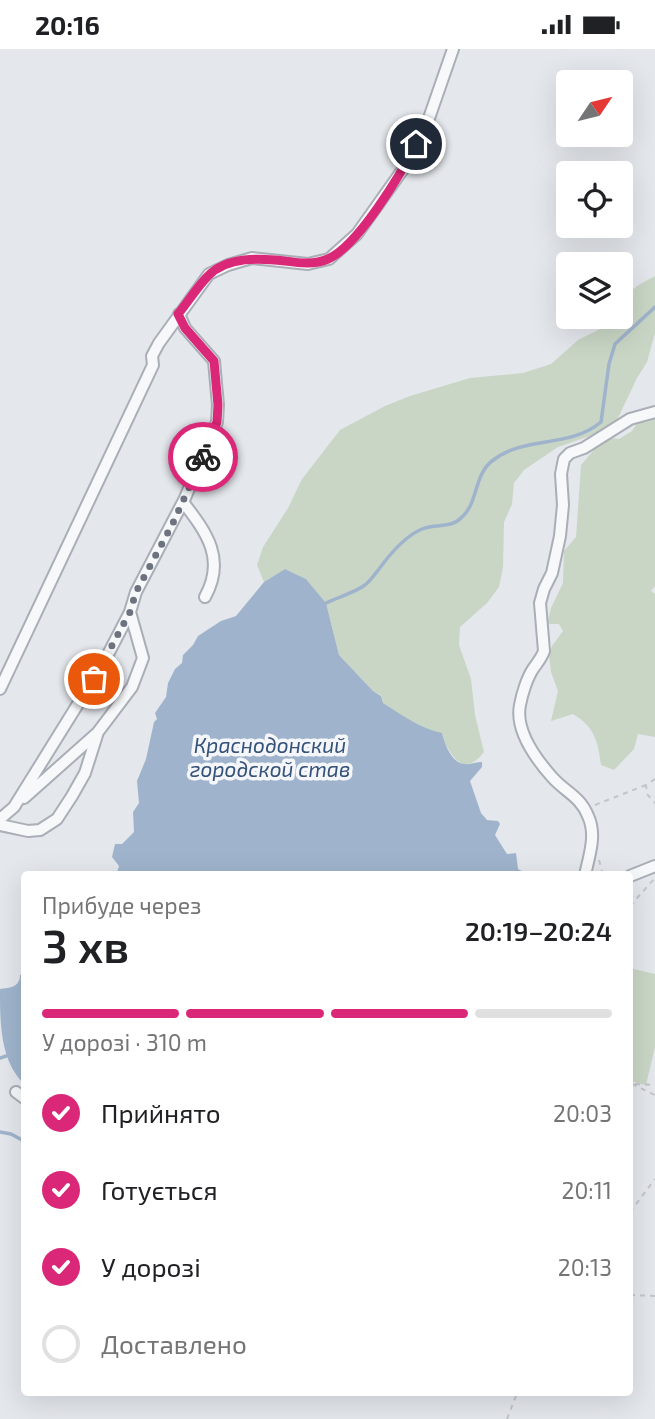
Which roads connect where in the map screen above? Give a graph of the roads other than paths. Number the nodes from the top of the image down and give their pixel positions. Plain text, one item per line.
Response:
1 (453, 49) edge
2 (178, 314) junction
3 (655, 412) edge
4 (183, 502) junction
5 (205, 597) dead end
6 (130, 612) junction
7 (0, 689) edge
8 (98, 732) junction
9 (14, 807) junction
10 (0, 819) edge
11 (0, 825) edge
12 (655, 866) edge
13 (586, 871) edge
14 (633, 875) edge

1 - 2 street
2 - 4 street
2 - 7 street
3 - 13 street
4 - 5 street
4 - 6 street
6 - 8 street
6 - 9 street
8 - 9 street
8 - 11 street
9 - 10 street
12 - 14 street

